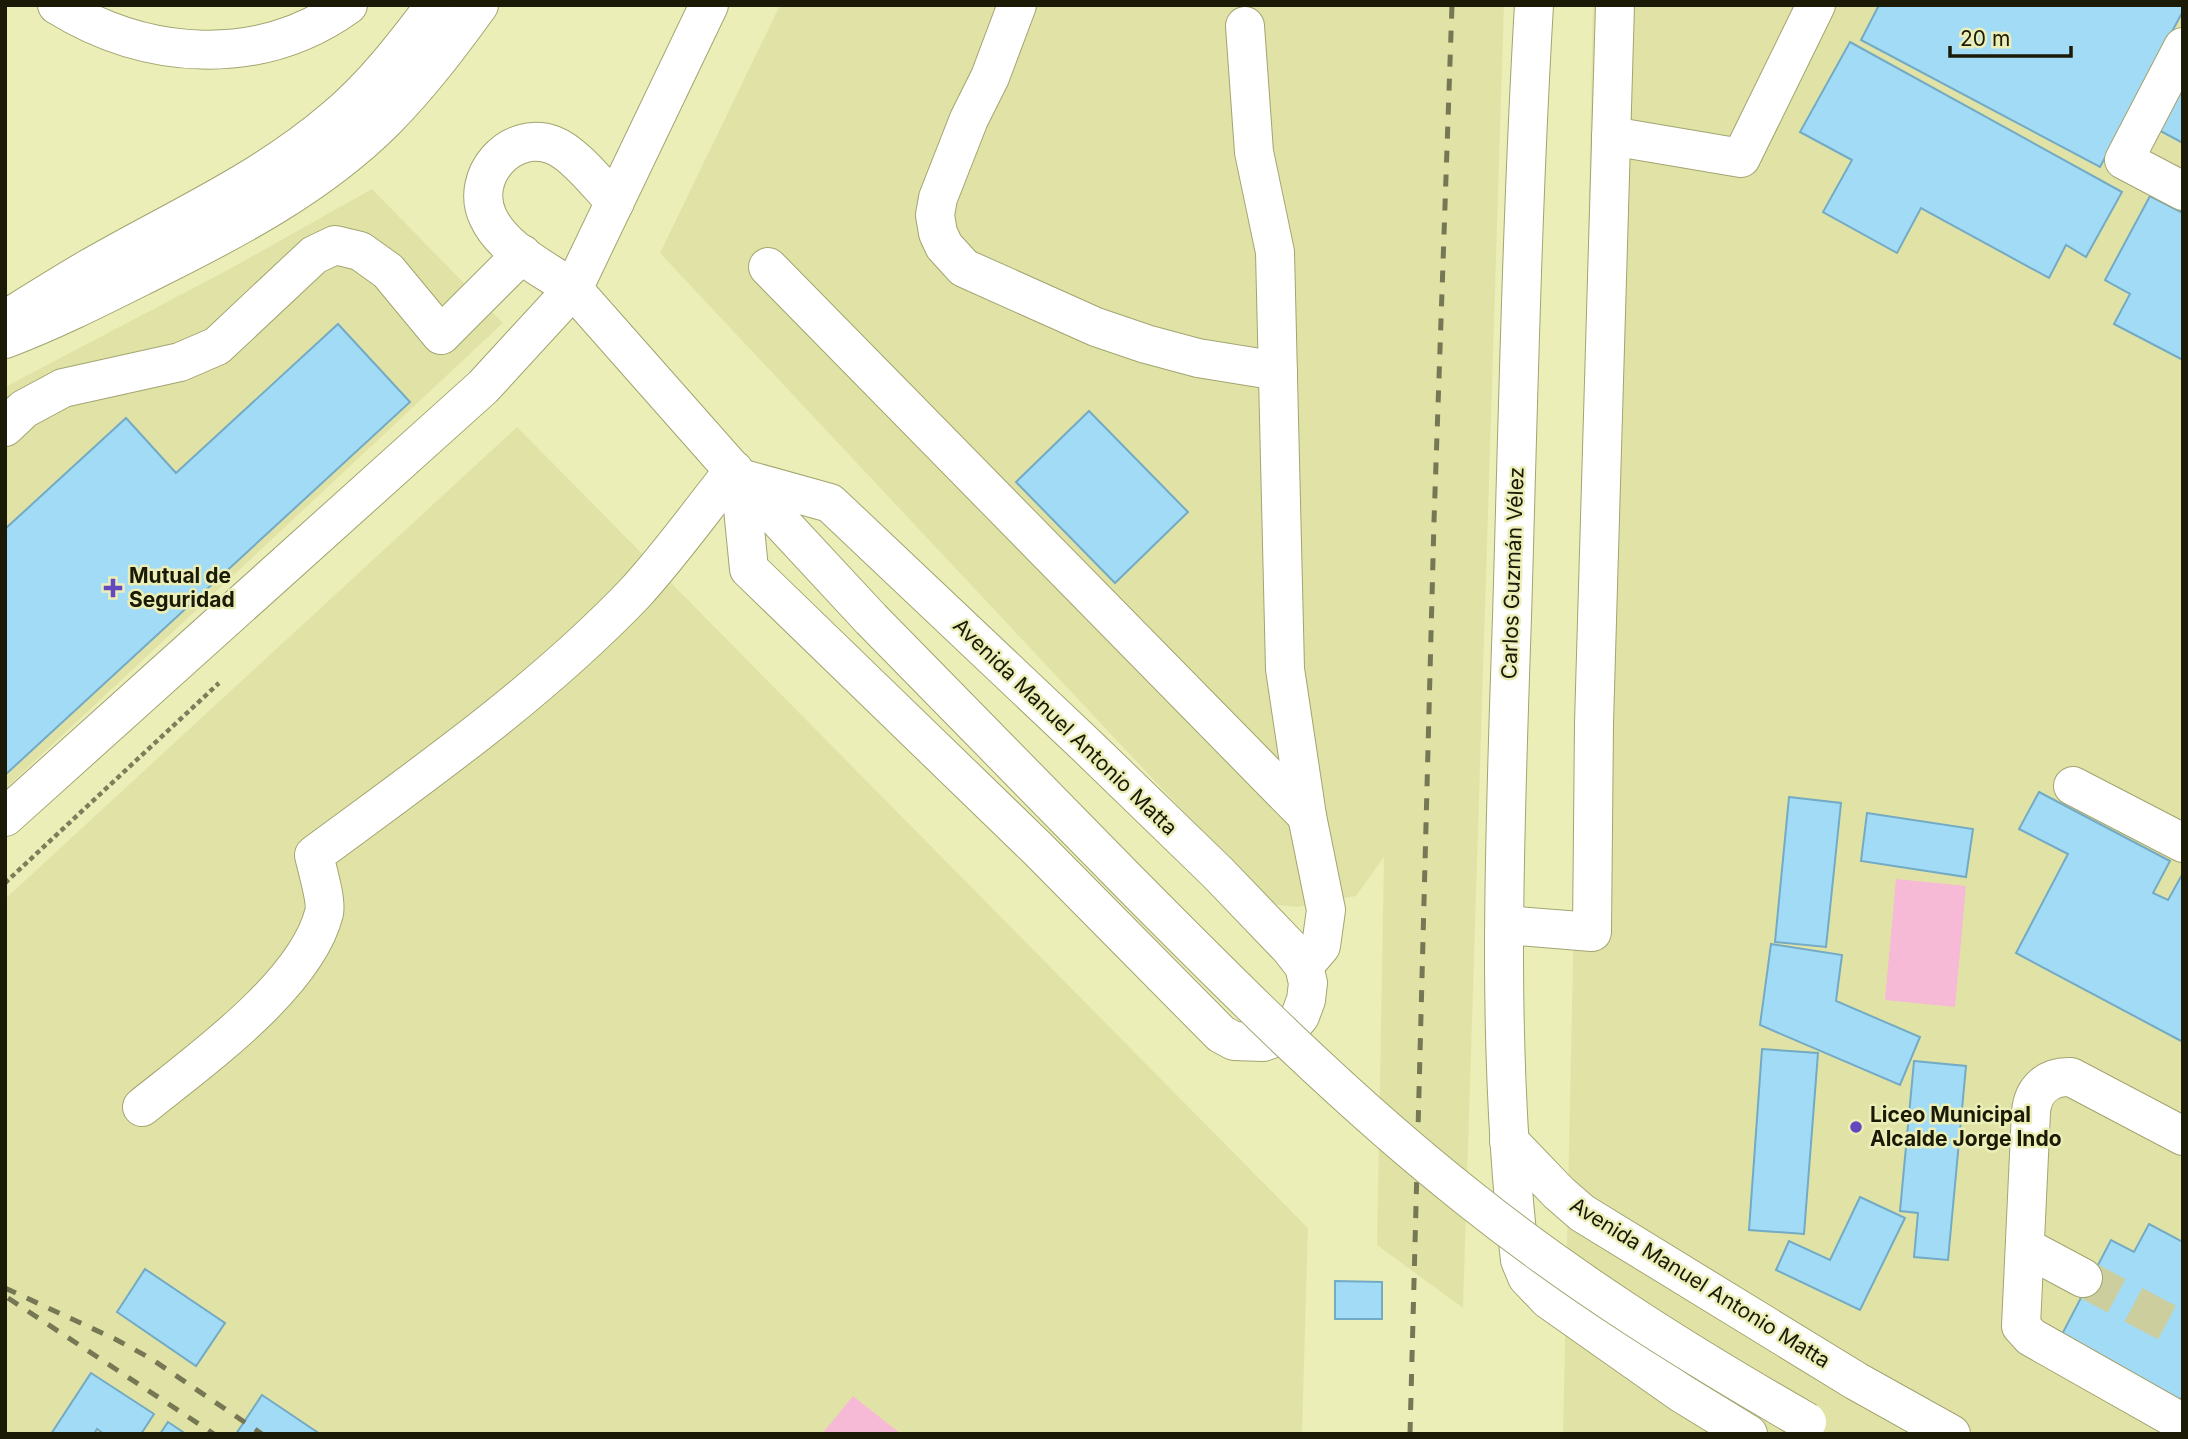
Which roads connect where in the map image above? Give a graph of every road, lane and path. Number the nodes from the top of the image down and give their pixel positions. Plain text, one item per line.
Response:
1 (57, 5) edge
2 (348, 5) edge
3 (435, 5) edge
4 (479, 5) edge
5 (709, 5) edge
6 (1017, 5) edge
7 (1534, 5) edge
8 (1615, 5) edge
9 (1816, 5) edge
10 (1245, 26) dead end
11 (2183, 47) edge
12 (1611, 136) junction
13 (2183, 191) edge
14 (615, 202) junction
15 (522, 254) junction
16 (768, 267) dead end
17 (573, 289) junction
18 (5, 320) edge
19 (5, 339) edge
20 (1278, 371) junction
21 (5, 427) edge
22 (737, 474) junction
23 (2073, 786) dead end
24 (1307, 816) junction
25 (5, 817) edge
26 (2183, 843) edge
27 (1506, 925) junction
28 (1304, 966) junction
29 (142, 1107) dead end
30 (2183, 1136) edge
31 (1509, 1140) junction
32 (2025, 1247) junction
33 (2083, 1278) tunnel mouth
34 (2172, 1425) edge
35 (1819, 1428) edge
36 (1748, 1434) edge
37 (1951, 1434) edge

1 - 2 main road
3 - 18 main road
4 - 19 main road
5 - 14 main road
6 - 20 main road
7 - 27 main road, Carlos Guzmán Vélez
8 - 12 main road
9 - 12 main road
10 - 20 main road
11 - 13 main road
12 - 27 main road
14 - 15 main road
14 - 17 main road
15 - 17 main road
15 - 21 main road
16 - 24 main road
17 - 22 main road
17 - 25 main road
20 - 24 main road
22 - 28 main road, Avenida Manuel Antonio Matta
22 - 28 main road
22 - 29 main road
22 - 35 main road, bridge
23 - 26 main road
24 - 28 main road
27 - 31 main road, Carlos Guzmán Vélez
30 - 32 main road
31 - 36 main road
31 - 37 main road, Avenida Manuel Antonio Matta
32 - 33 main road
32 - 34 main road

